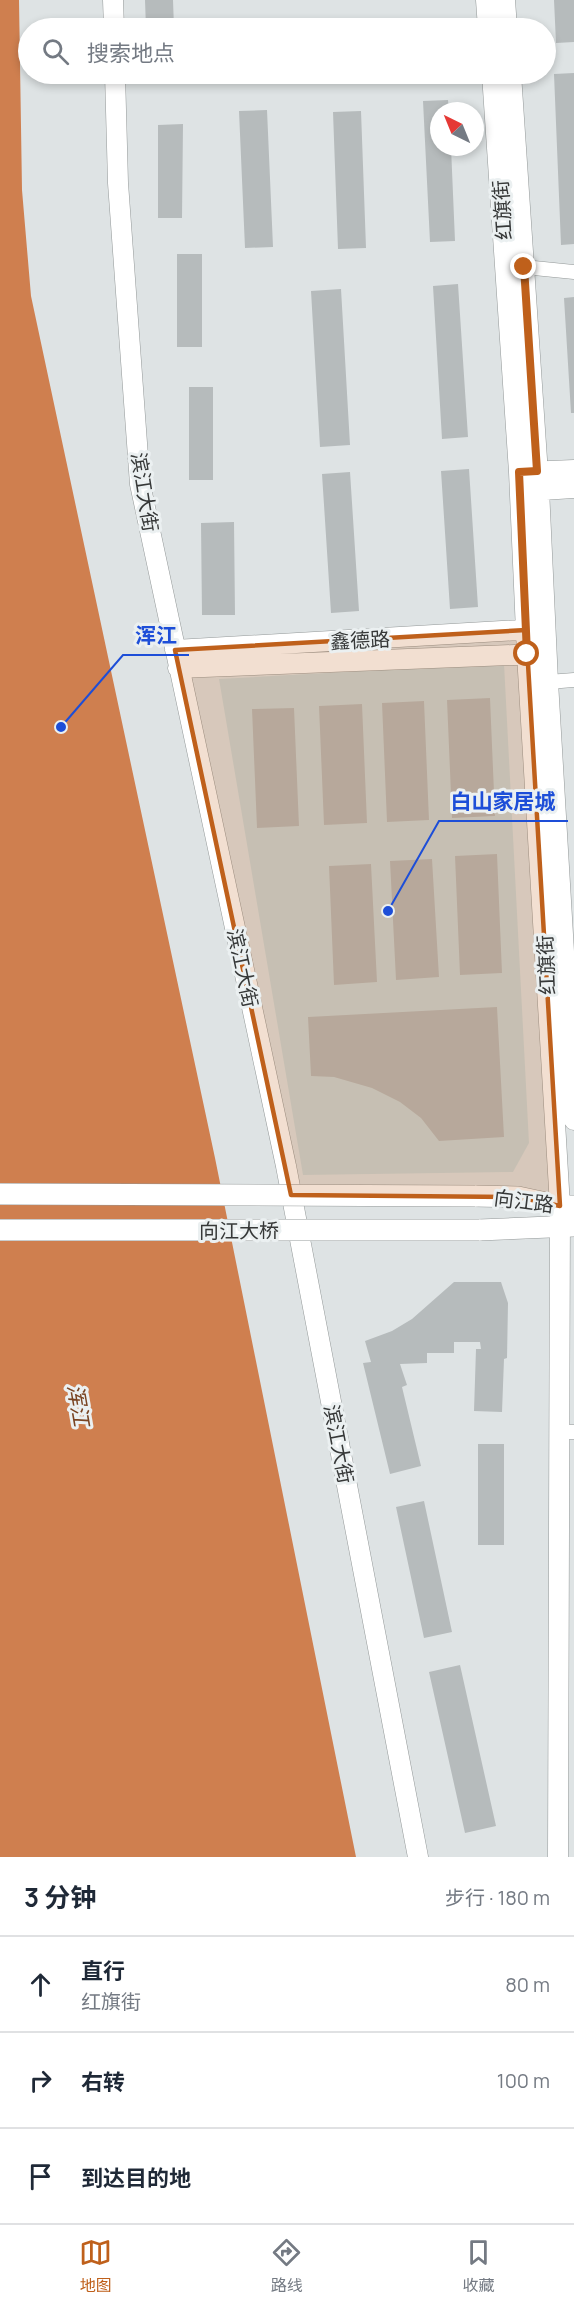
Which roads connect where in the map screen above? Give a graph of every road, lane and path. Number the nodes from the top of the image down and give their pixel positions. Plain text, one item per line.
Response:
1 (113, 0) edge
2 (486, 0) edge
3 (506, 0) edge
4 (114, 18) edge
5 (487, 18) edge
6 (507, 18) edge
7 (115, 84) edge
8 (493, 84) edge
9 (512, 84) edge
10 (524, 267) junction
11 (574, 272) edge
12 (574, 470) edge
13 (529, 481) junction
14 (574, 488) edge
15 (536, 629) junction
16 (537, 654) junction
17 (177, 659) junction
18 (574, 680) edge
19 (548, 682) junction
20 (574, 1120) edge
21 (0, 1194) edge
22 (475, 1196) joint
23 (567, 1216) edge
24 (0, 1230) edge
25 (479, 1230) joint
26 (566, 1432) edge
27 (567, 1587) edge
28 (418, 1857) edge
29 (558, 1857) edge

1 - 4 main road
2 - 5 main road
3 - 6 main road
7 - 17 main road, 滨江大街
8 - 13 main road, 红旗街
9 - 10 main road
10 - 11 street
10 - 13 main road
12 - 13 main road
13 - 14 main road
13 - 15 main road, 红旗街
15 - 16 main road, 红旗街
15 - 17 main road, 鑫德路
16 - 17 main road, 鑫德路
16 - 19 main road
16 - 23 main road, 红旗街
17 - 28 main road, 滨江大街
18 - 19 street
19 - 20 main road
21 - 22 main road, 向江大桥, bridge
22 - 23 main road, 向江路
23 - 25 main road, 向江路
23 - 26 main road, 红旗街
24 - 25 main road, 向江大桥, bridge
26 - 27 main road, 红旗街
27 - 29 main road, 红旗街

